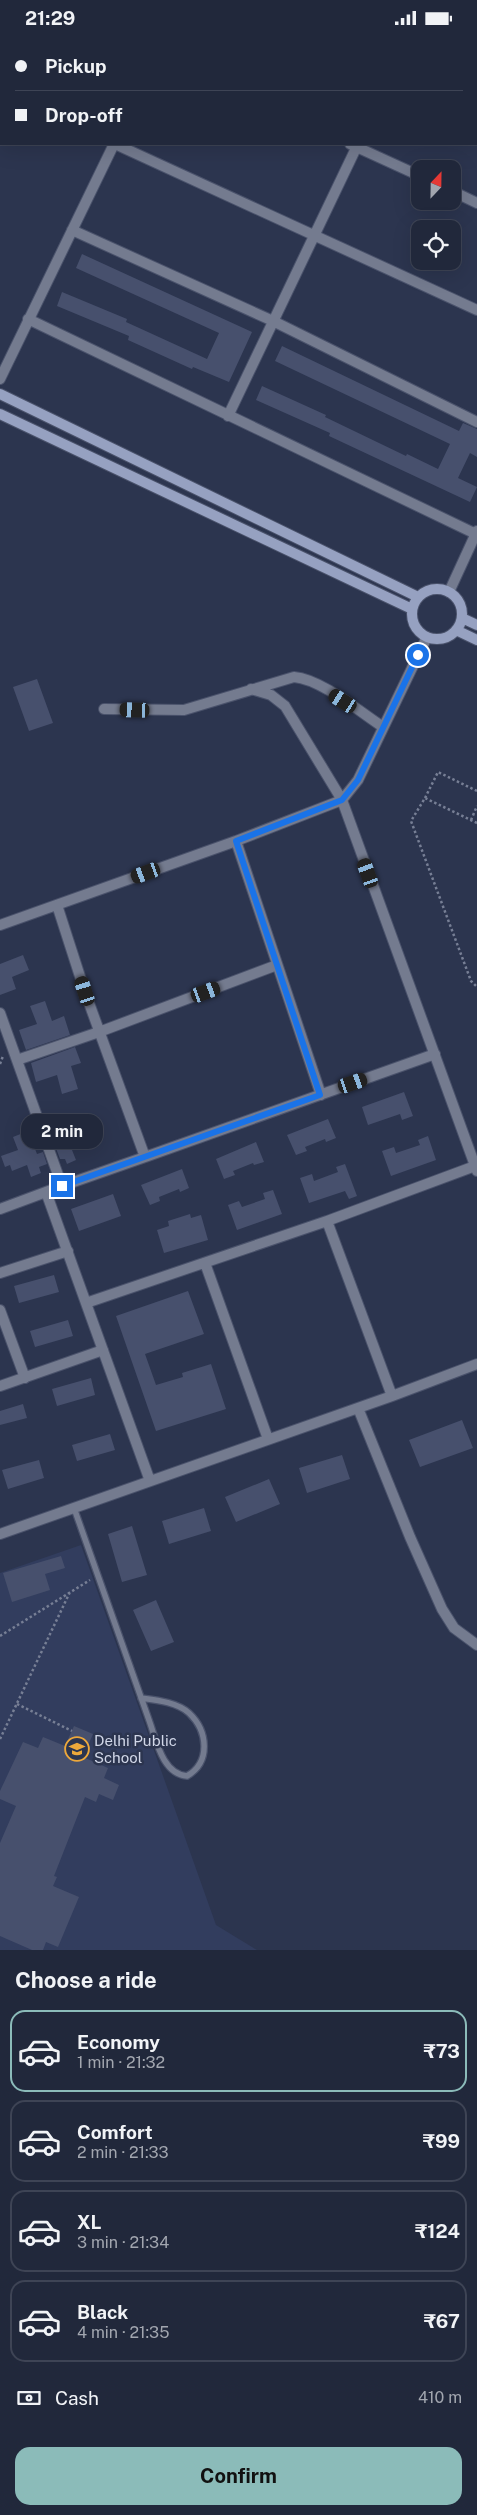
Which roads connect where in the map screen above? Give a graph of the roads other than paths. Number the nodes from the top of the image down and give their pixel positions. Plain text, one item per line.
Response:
1 (114, 145) edge
2 (117, 145) edge
3 (355, 145) edge
4 (411, 172) edge
5 (461, 195) edge
6 (477, 203) edge
7 (72, 230) junction
8 (314, 237) junction
9 (477, 311) edge
10 (28, 319) junction
11 (274, 321) junction
12 (0, 379) edge
13 (0, 394) edge
14 (0, 414) edge
15 (228, 416) junction
16 (477, 422) edge
17 (476, 533) edge
18 (449, 592) junction
19 (418, 597) junction
20 (412, 609) junction
21 (462, 618) junction
22 (477, 625) edge
23 (456, 630) junction
24 (426, 637) junction
25 (477, 640) edge
26 (252, 689) junction
27 (104, 709) dead end
28 (383, 727) junction
29 (342, 800) junction
30 (236, 841) junction
31 (57, 905) junction
32 (0, 925) edge
33 (277, 965) junction
34 (0, 1015) edge
35 (100, 1032) junction
36 (435, 1054) junction
37 (17, 1060) junction
38 (320, 1095) junction
39 (145, 1157) junction
40 (476, 1168) edge
41 (62, 1186) junction
42 (46, 1192) junction
43 (0, 1209) edge
44 (327, 1221) junction
45 (68, 1251) junction
46 (206, 1263) junction
47 (0, 1273) edge
48 (86, 1303) junction
49 (0, 1310) edge
50 (103, 1350) junction
51 (477, 1364) edge
52 (25, 1378) junction
53 (0, 1386) edge
54 (392, 1396) junction
55 (358, 1407) junction
56 (268, 1439) junction
57 (150, 1481) junction
58 (74, 1508) junction
59 (0, 1534) edge
60 (477, 1645) edge
61 (141, 1698) junction

1 - 7 street
2 - 8 street
3 - 4 street
3 - 8 street
5 - 6 street
7 - 10 street
7 - 11 street
8 - 9 street
8 - 11 street
10 - 12 street
10 - 15 street
11 - 15 street
11 - 16 street
13 - 19 main road
14 - 20 main road
15 - 17 street
17 - 18 street
18 - 19 main road
18 - 21 main road
19 - 20 main road
20 - 24 main road
21 - 22 main road
21 - 23 main road
23 - 24 main road
23 - 25 main road
24 - 28 street
26 - 27 street
26 - 28 street
26 - 29 street
28 - 29 street
29 - 30 street
29 - 36 street
30 - 31 street
30 - 33 street
31 - 32 street
31 - 35 street
33 - 35 street
33 - 38 street
34 - 37 street
35 - 37 street
35 - 39 street
36 - 38 street
36 - 40 street
37 - 41 street
38 - 39 street
39 - 41 street
40 - 44 street
41 - 42 street
42 - 43 street
42 - 45 street
44 - 46 street
44 - 54 street
45 - 47 street
45 - 48 street
46 - 48 street
46 - 56 street
48 - 50 street
49 - 52 street
50 - 52 street
50 - 57 street
51 - 54 street
52 - 53 street
54 - 55 street
55 - 56 street
55 - 60 street
56 - 57 street
57 - 58 street
58 - 59 street
58 - 61 lane
61 - 61 lane

